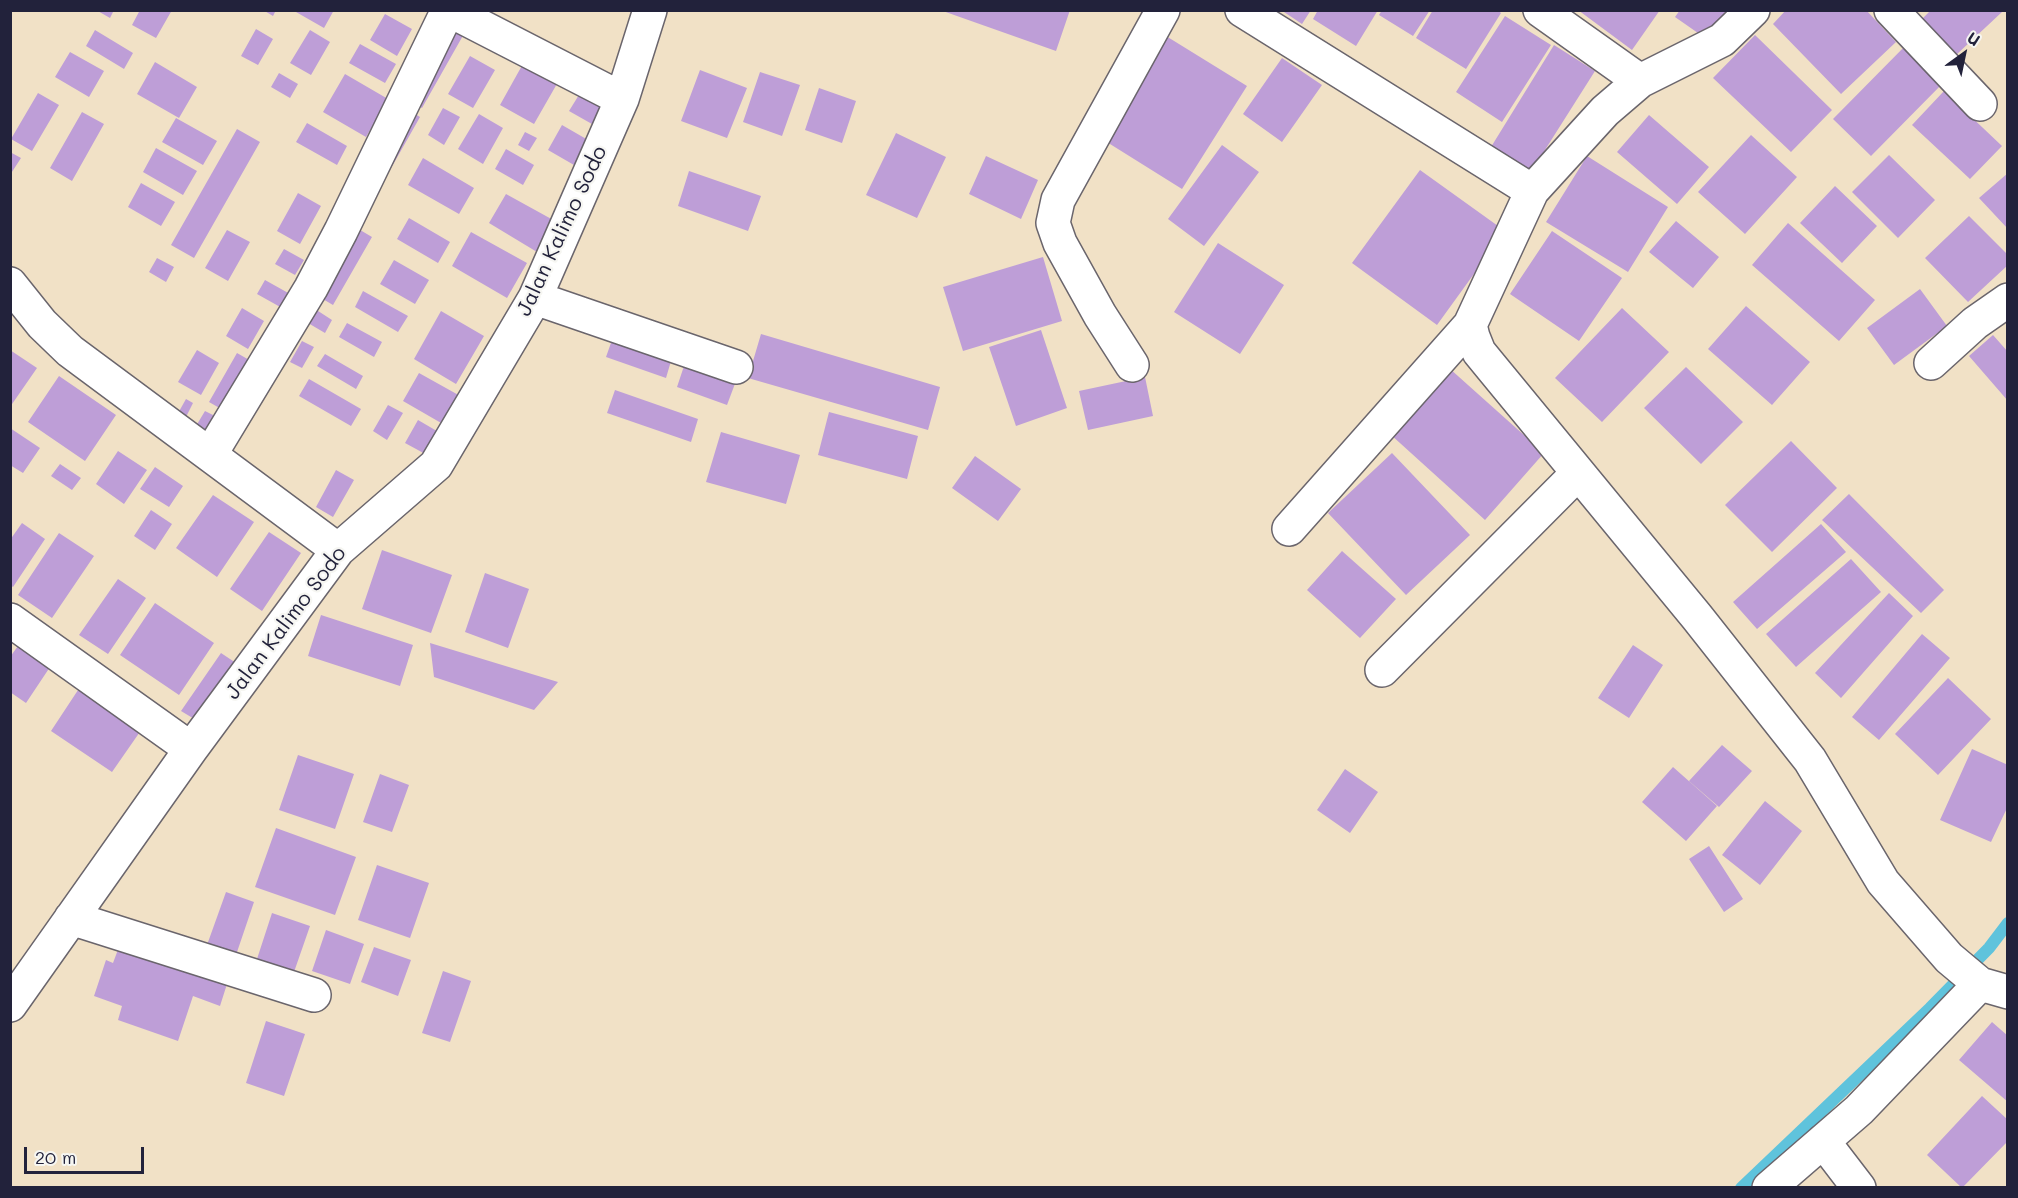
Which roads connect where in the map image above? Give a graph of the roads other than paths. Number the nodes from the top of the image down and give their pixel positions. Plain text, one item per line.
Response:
1 (448, 10) edge
2 (650, 10) edge
3 (1163, 10) edge
4 (1242, 10) edge
5 (1540, 10) edge
6 (1753, 10) edge
7 (1891, 10) edge
8 (1640, 81) junction
9 (622, 99) junction
10 (1980, 104) dead end
11 (1532, 191) junction
12 (10, 284) edge
13 (535, 298) junction
14 (2007, 300) edge
15 (1470, 325) junction
16 (1931, 363) dead end
17 (1132, 365) dead end
18 (736, 367) dead end
19 (210, 455) junction
20 (1578, 473) junction
21 (1289, 529) dead end
22 (338, 550) junction
23 (10, 620) edge
24 (1382, 670) dead end
25 (191, 749) junction
26 (72, 918) junction
27 (1977, 978) edge
28 (314, 995) dead end
29 (10, 1005) edge
30 (1823, 1141) junction
31 (1769, 1188) edge
32 (1859, 1188) edge

1 - 9 street
1 - 19 street
2 - 9 street, Jalan Kalimo Sodo
3 - 17 street
4 - 11 street
5 - 8 street
6 - 8 street
7 - 10 street
8 - 11 street
9 - 13 street, Jalan Kalimo Sodo
11 - 15 street
12 - 19 street
13 - 18 street
13 - 22 street, Jalan Kalimo Sodo
14 - 16 street
15 - 20 street
15 - 21 street
19 - 22 street
20 - 24 street
20 - 27 street
22 - 25 street, Jalan Kalimo Sodo
23 - 25 street
25 - 26 street, Jalan Kalimo Sodo
26 - 28 street
26 - 29 street, Jalan Kalimo Sodo
27 - 30 street
30 - 31 street
30 - 32 street

